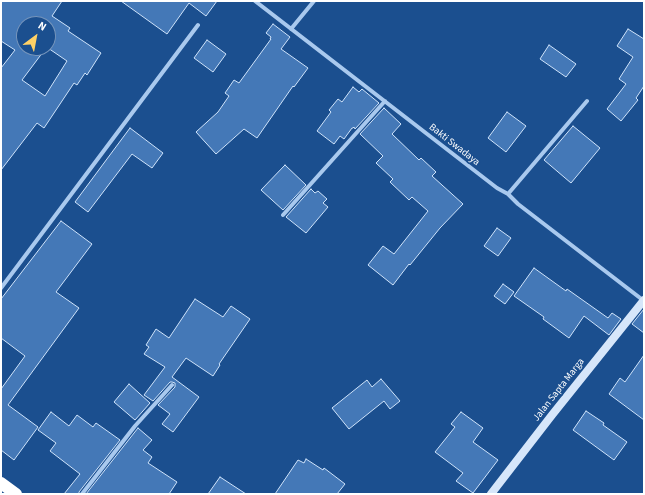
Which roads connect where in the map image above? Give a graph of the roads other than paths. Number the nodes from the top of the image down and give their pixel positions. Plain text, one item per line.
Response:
1 (255, 1) edge
2 (314, 1) edge
3 (198, 25) dead end
4 (291, 29) junction
5 (385, 101) junction
6 (587, 101) dead end
7 (508, 194) junction
8 (283, 215) dead end
9 (1, 288) edge
10 (644, 301) edge
11 (172, 385) dead end
12 (1, 483) edge
13 (16, 494) edge
14 (82, 494) edge
15 (491, 494) edge

1 - 4 street, Bakti Swadaya
2 - 4 street
3 - 9 street
4 - 5 street, Bakti Swadaya
5 - 7 street, Bakti Swadaya
5 - 8 street
6 - 7 street
7 - 10 street, Bakti Swadaya
10 - 15 street, Jalan Sapta Marga
11 - 14 street
12 - 13 highway

